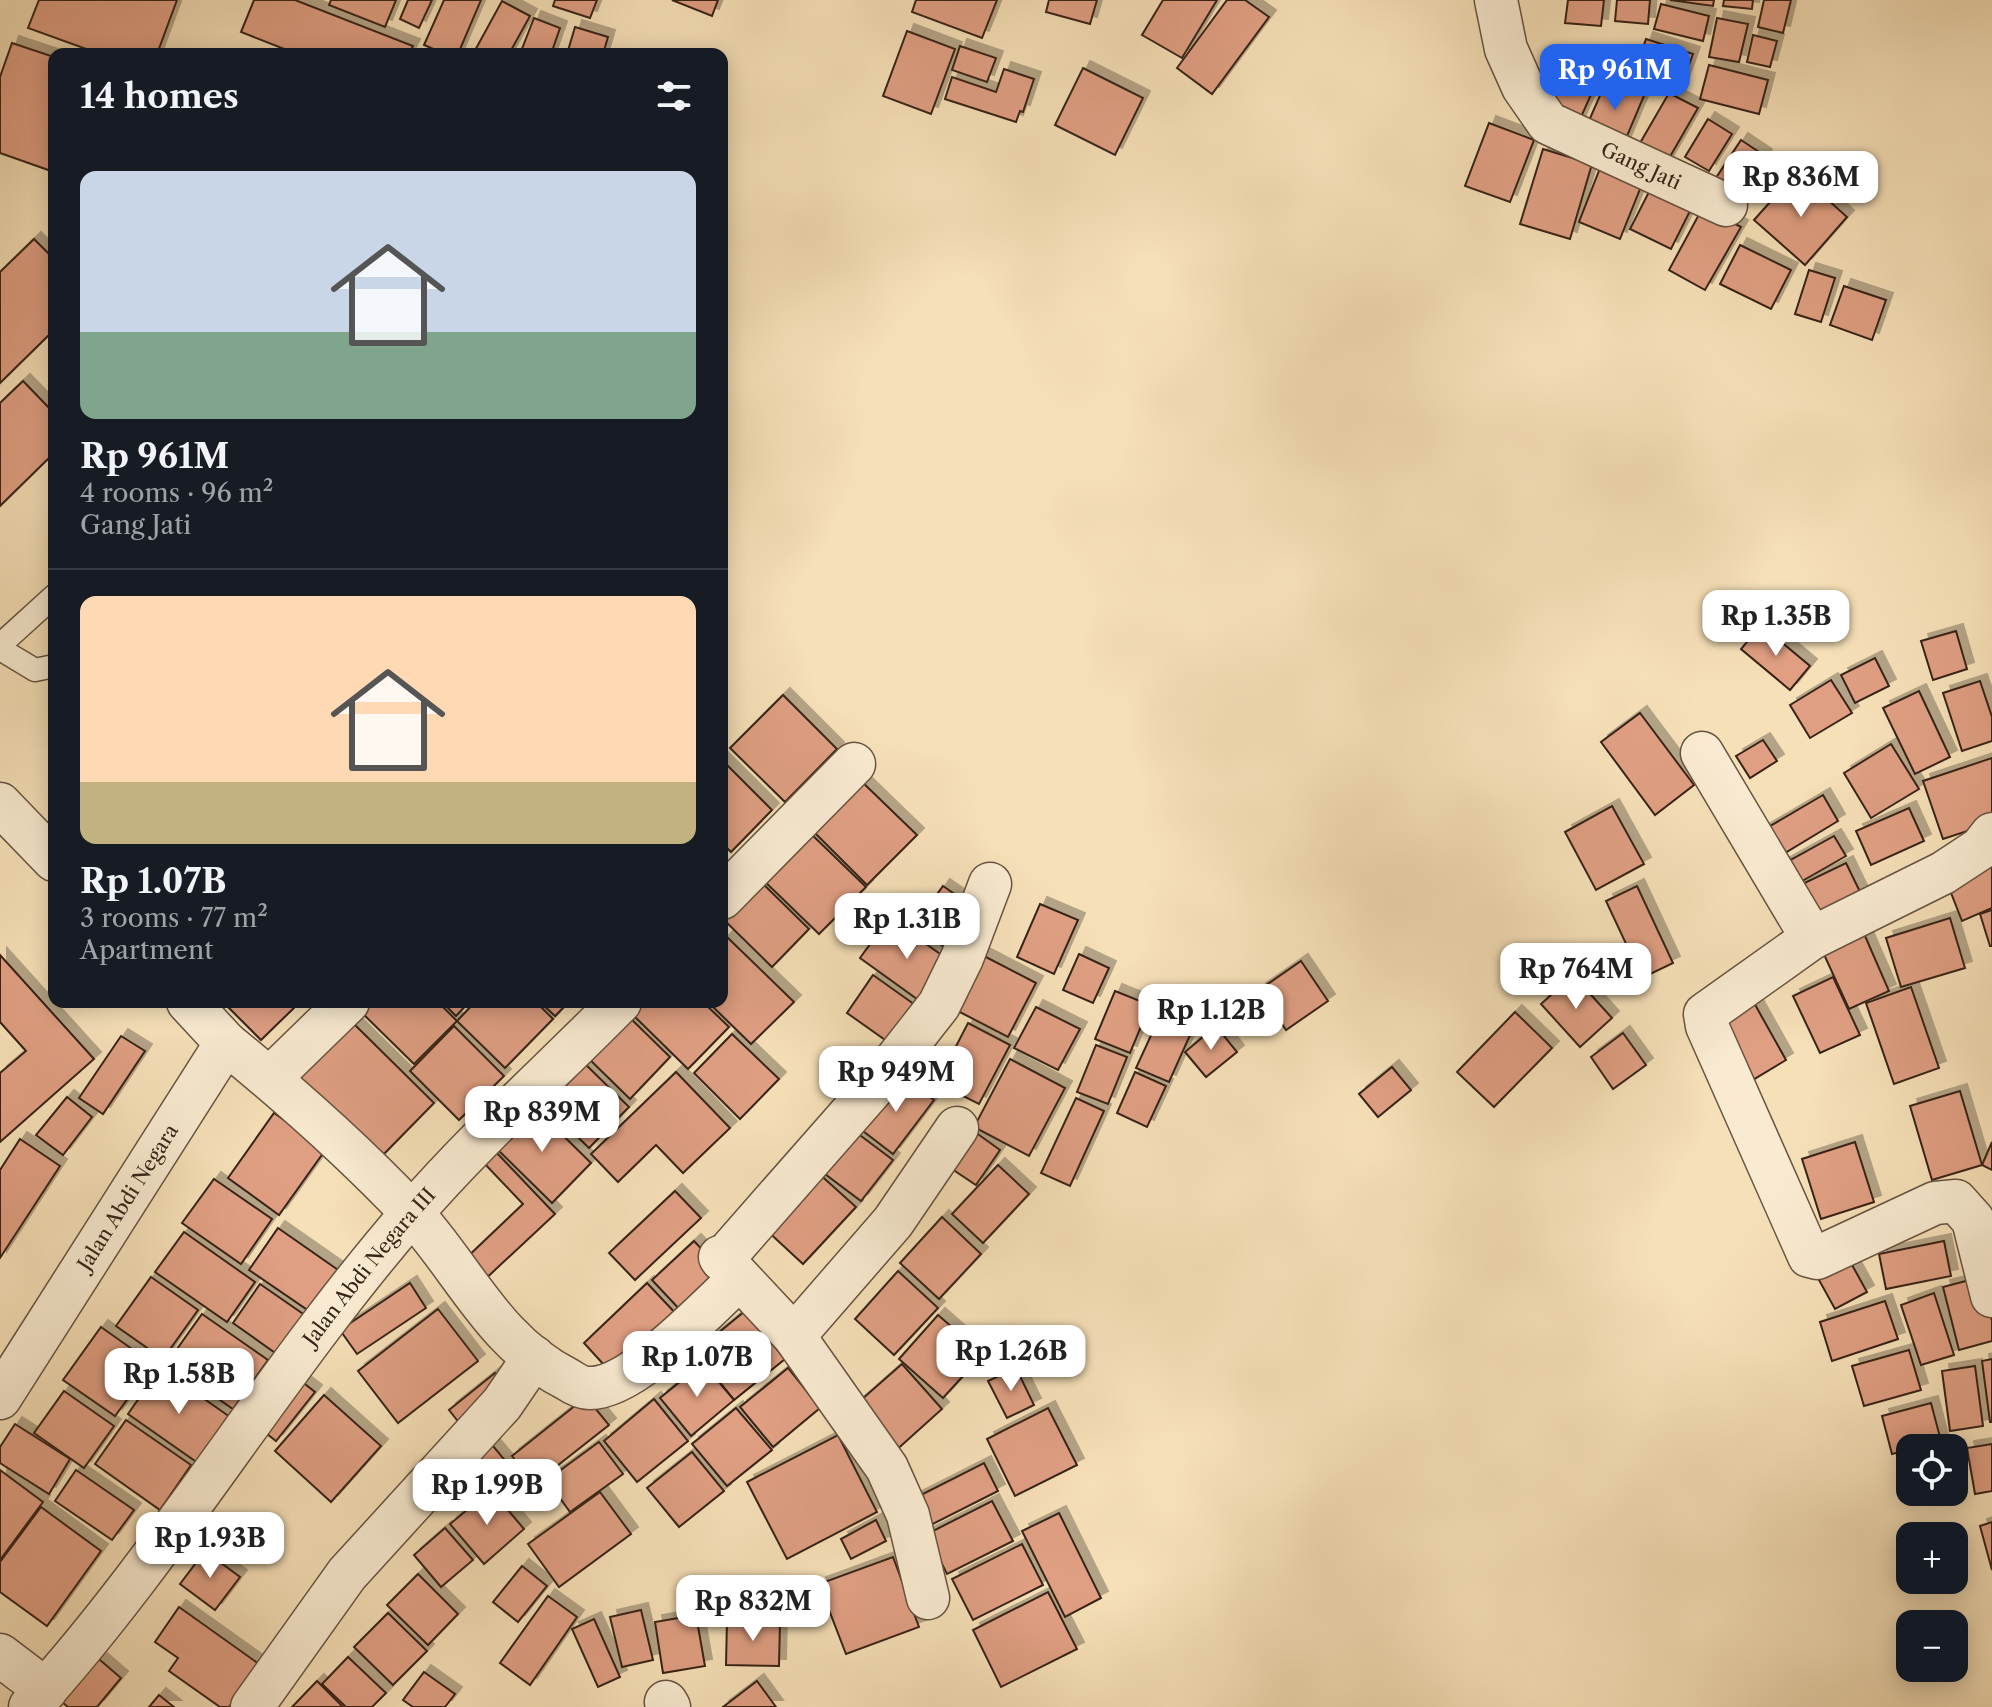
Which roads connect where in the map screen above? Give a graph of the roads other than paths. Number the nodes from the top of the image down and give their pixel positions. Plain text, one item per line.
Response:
1 (1496, 0) edge
2 (1726, 205) dead end
3 (48, 602) edge
4 (0, 647) edge
5 (48, 667) edge
6 (1702, 753) dead end
7 (854, 764) dead end
8 (0, 804) edge
9 (1992, 834) edge
10 (48, 854) edge
11 (990, 884) dead end
12 (728, 892) edge
13 (1812, 938) junction
14 (194, 1008) edge
15 (342, 1008) edge
16 (614, 1008) edge
17 (226, 1043) junction
18 (270, 1078) junction
19 (957, 1128) dead end
20 (412, 1213) junction
21 (721, 1258) junction
22 (1992, 1296) edge
23 (794, 1336) junction
24 (534, 1357) junction
25 (3, 1386) edge
26 (928, 1598) dead end
27 (0, 1655) edge
28 (38, 1698) edge
29 (252, 1707) edge

1 - 2 street, Gang Jati
3 - 4 lane
4 - 5 lane
6 - 13 street
7 - 12 street
8 - 10 street
9 - 13 street
11 - 21 street
13 - 22 street
14 - 17 street
15 - 18 street
16 - 20 street, Jalan Abdi Negara III
17 - 18 street
17 - 25 street, Jalan Abdi Negara
18 - 20 street
19 - 23 street
20 - 24 street
20 - 28 street, Jalan Abdi Negara III
21 - 23 street
21 - 24 street
23 - 26 street
24 - 29 street
27 - 28 street

